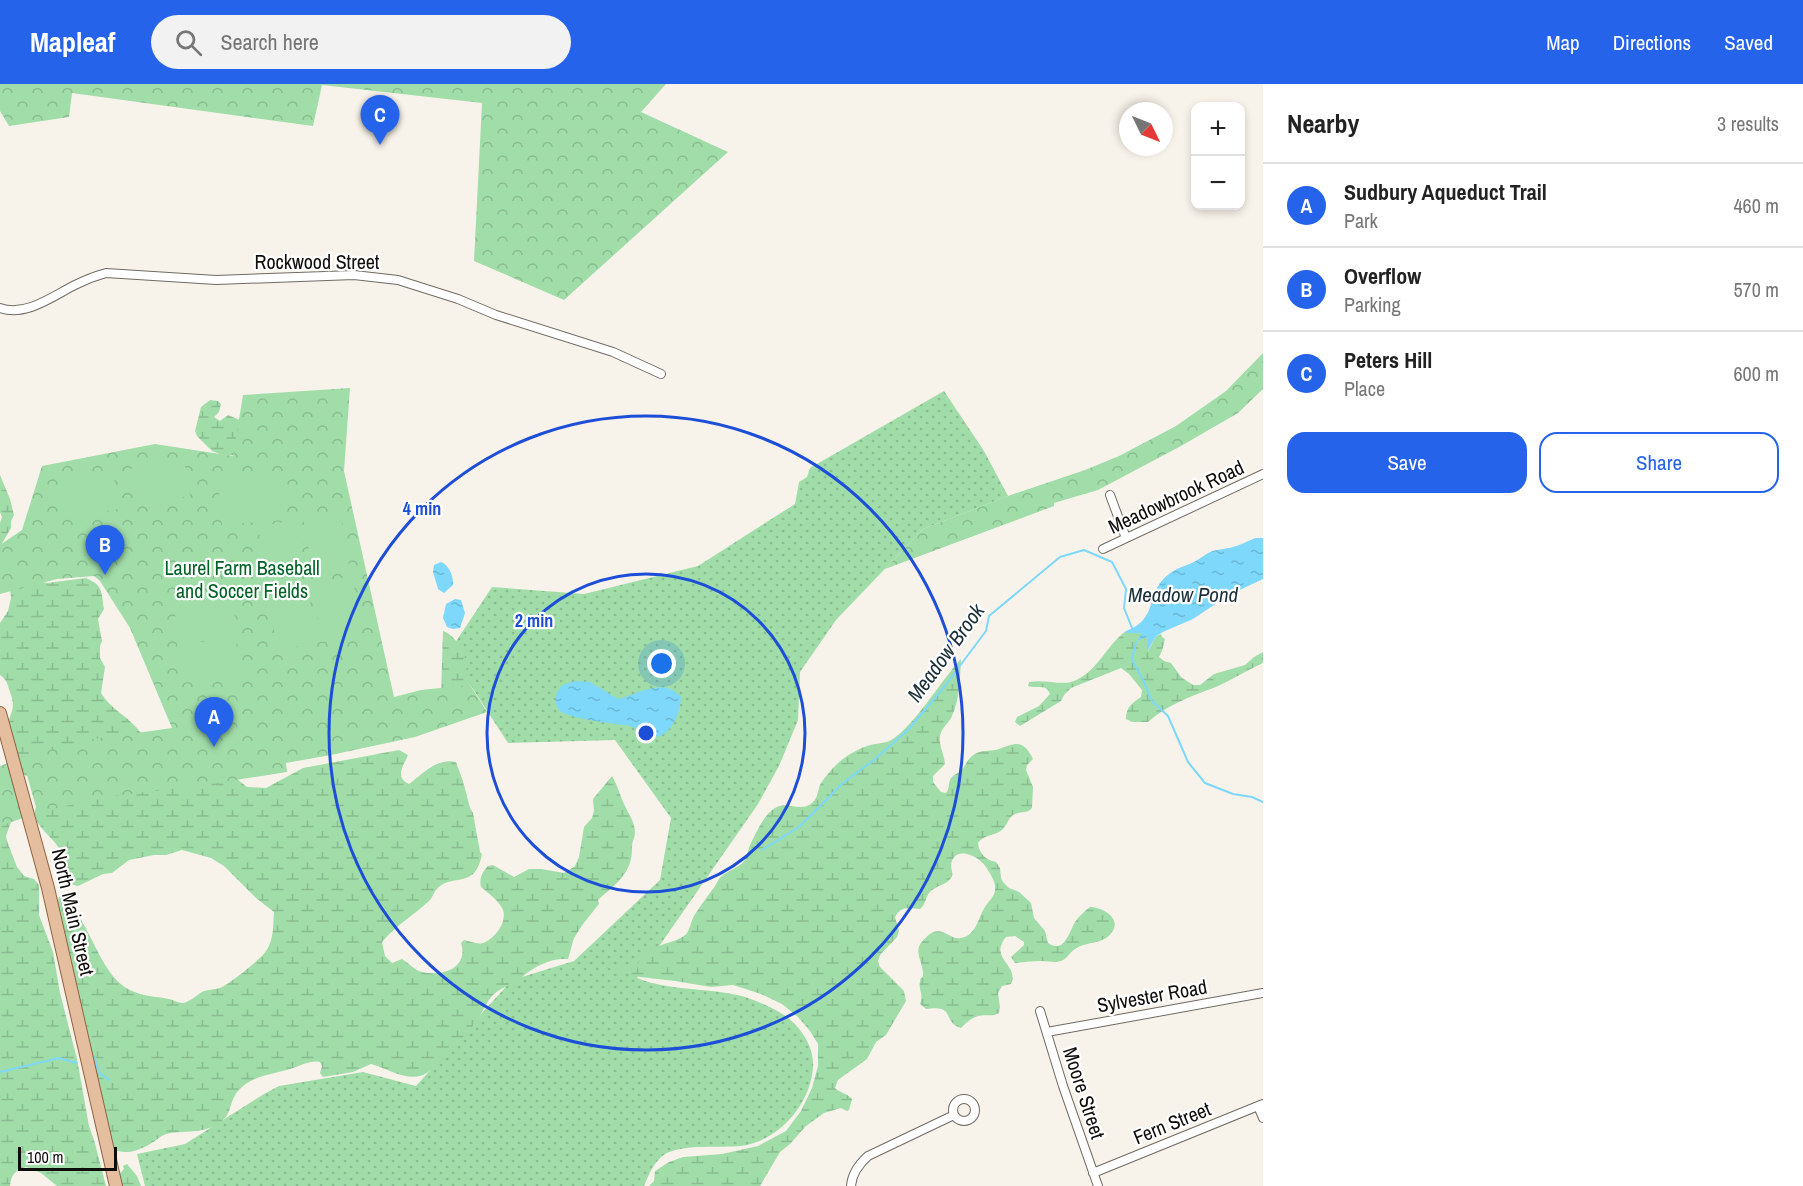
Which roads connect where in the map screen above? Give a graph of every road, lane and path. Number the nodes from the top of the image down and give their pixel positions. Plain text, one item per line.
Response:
1 (0, 308) edge
2 (661, 374) dead end
3 (1263, 474) edge
4 (1110, 495) dead end
5 (1126, 538) junction
6 (1103, 549) dead end
7 (0, 712) edge
8 (1263, 993) edge
9 (1040, 1011) dead end
10 (1047, 1032) junction
11 (1261, 1105) edge
12 (954, 1115) dead end
13 (1263, 1118) edge
14 (1093, 1173) junction
15 (116, 1186) edge
16 (851, 1186) edge
17 (1098, 1186) edge

1 - 2 street, Rockwood Street
3 - 5 street, Meadowbrook Road
4 - 5 street
5 - 6 street, Meadowbrook Road
7 - 15 main road, North Main Street
8 - 10 street, Sylvester Road
9 - 10 street, Moore Street
10 - 14 street, Moore Street
11 - 13 street
11 - 14 street, Fern Street
12 - 16 street
14 - 17 street, Moore Street

